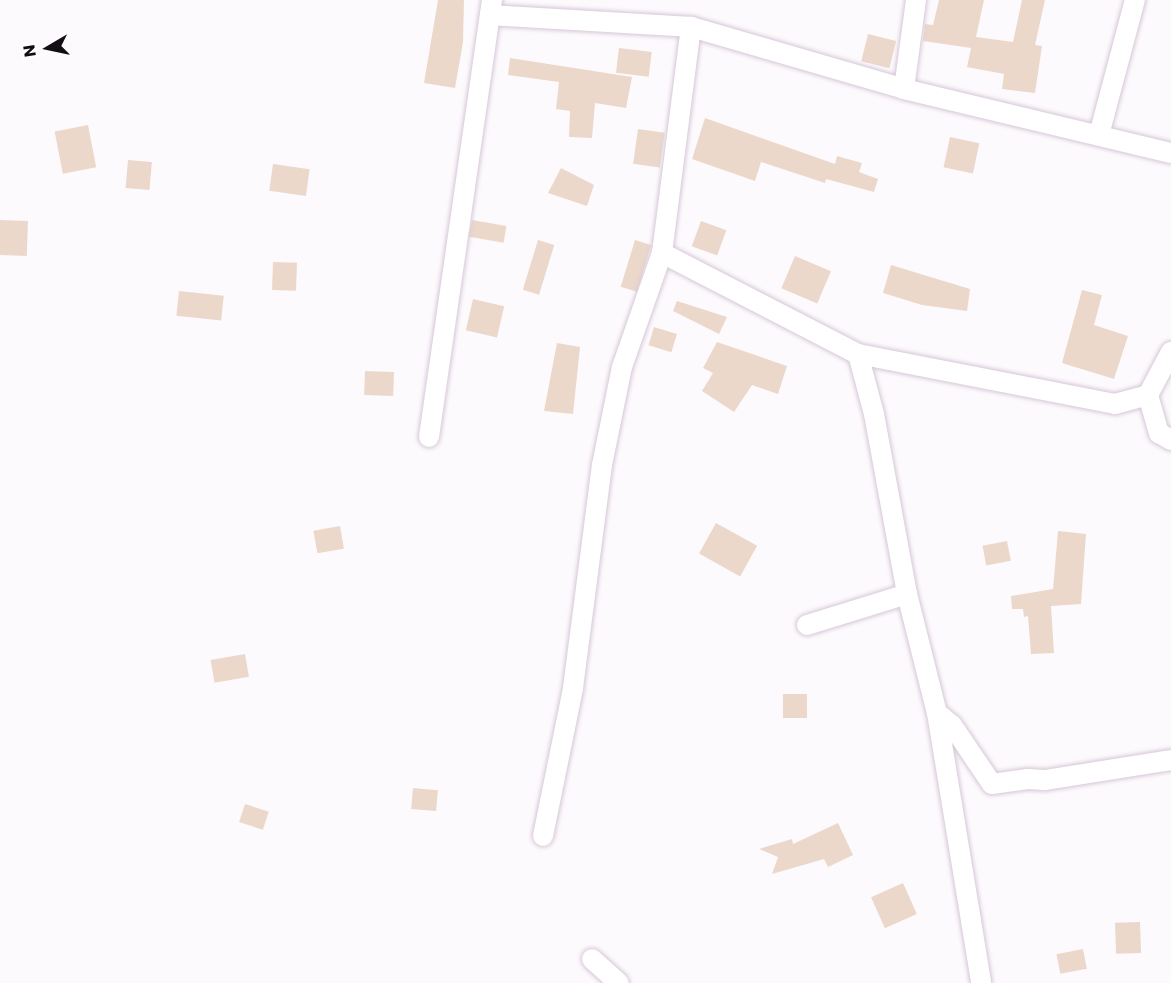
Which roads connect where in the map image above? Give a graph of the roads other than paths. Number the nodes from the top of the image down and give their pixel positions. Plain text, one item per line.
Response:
1 (916, 0) edge
2 (1135, 0) edge
3 (491, 8) edge
4 (691, 27) junction
5 (904, 89) junction
6 (1099, 135) junction
7 (1171, 153) edge
8 (662, 253) junction
9 (1171, 352) edge
10 (858, 354) junction
11 (1148, 395) junction
12 (429, 437) dead end
13 (1171, 440) edge
14 (908, 594) junction
15 (807, 624) dead end
16 (937, 713) junction
17 (1171, 760) edge
18 (543, 836) dead end
19 (592, 958) dead end
20 (619, 983) edge
21 (981, 983) edge

1 - 5 street
2 - 6 street
3 - 4 street
3 - 12 street
4 - 5 street
4 - 8 street
5 - 6 street
6 - 7 street
8 - 10 street
8 - 18 street
9 - 11 street
10 - 11 street
10 - 14 street
11 - 13 street
14 - 15 street
14 - 16 street
16 - 17 street
16 - 21 street
19 - 20 street

